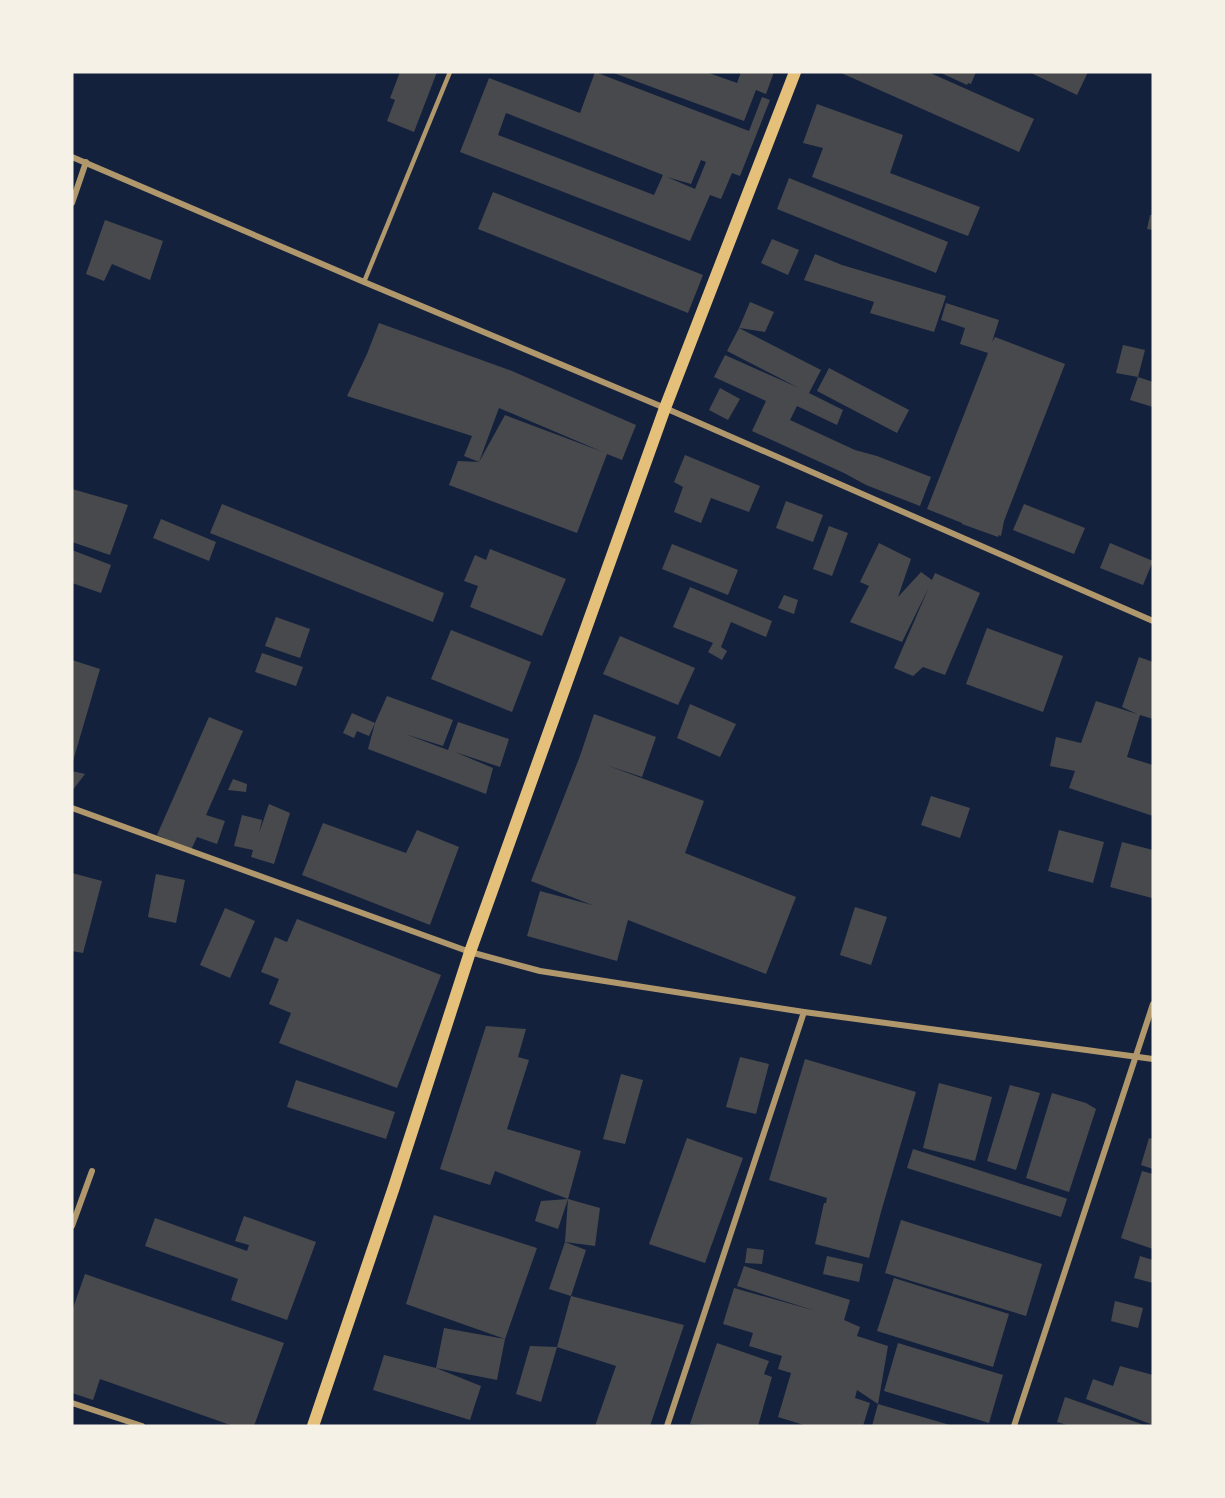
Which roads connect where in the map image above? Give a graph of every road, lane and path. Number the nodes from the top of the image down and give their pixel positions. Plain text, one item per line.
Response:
1 (450, 72) edge
2 (795, 72) edge
3 (72, 156) edge
4 (86, 162) junction
5 (72, 203) edge
6 (364, 282) junction
7 (664, 408) junction
8 (1153, 621) edge
9 (72, 808) edge
10 (470, 952) junction
11 (1153, 1004) edge
12 (804, 1012) junction
13 (1136, 1057) junction
14 (1153, 1059) edge
15 (92, 1171) dead end
16 (72, 1226) edge
17 (72, 1403) edge
18 (142, 1426) edge
19 (313, 1426) edge
20 (667, 1426) edge
21 (1014, 1426) edge

1 - 6 lane
2 - 7 main road
3 - 4 street
4 - 5 street
4 - 6 street
6 - 7 street
7 - 8 street
7 - 10 main road
9 - 10 street
10 - 12 street
10 - 19 main road
11 - 13 street
12 - 13 street
12 - 20 street
13 - 14 street
13 - 21 street
15 - 16 street
17 - 18 street

